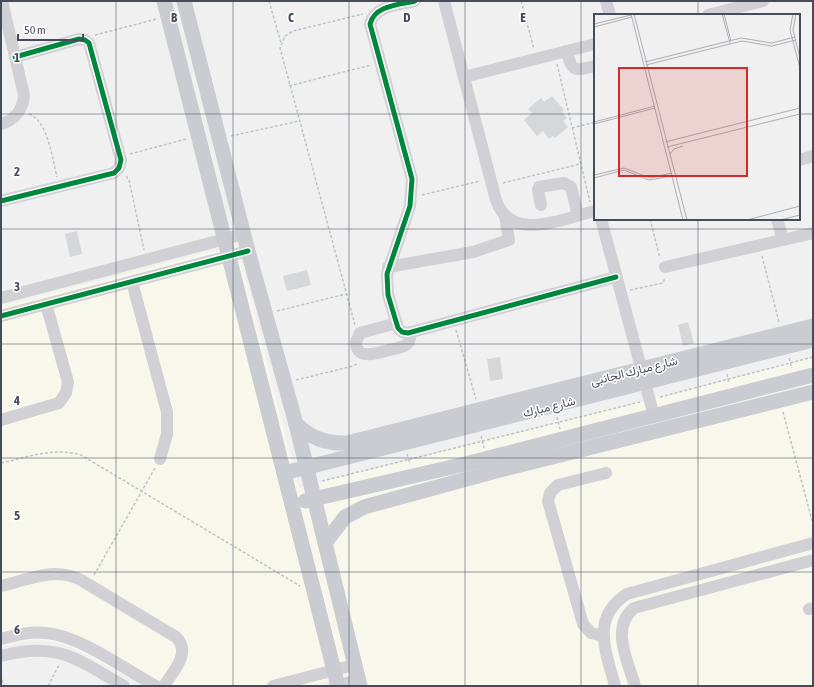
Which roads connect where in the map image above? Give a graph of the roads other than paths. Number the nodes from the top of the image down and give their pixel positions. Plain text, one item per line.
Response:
1 (2, 1) edge
2 (164, 1) edge
3 (184, 1) edge
4 (415, 1) edge
5 (444, 1) edge
6 (606, 1) edge
7 (763, 1) edge
8 (610, 14) edge
9 (712, 14) edge
10 (594, 44) edge
11 (567, 51) junction
12 (15, 57) junction
13 (594, 66) edge
14 (464, 77) junction
15 (1, 124) edge
16 (813, 156) edge
17 (800, 160) edge
18 (1, 201) edge
19 (541, 205) dead end
20 (594, 214) edge
21 (578, 215) junction
22 (505, 216) junction
23 (598, 220) edge
24 (777, 220) edge
25 (813, 233) edge
26 (244, 234) junction
27 (225, 239) junction
28 (783, 240) junction
29 (248, 251) junction
30 (229, 256) junction
31 (388, 267) junction
32 (663, 267) road end
33 (616, 277) junction
34 (132, 282) junction
35 (1, 298) edge
36 (46, 304) junction
37 (1, 316) edge
38 (397, 323) junction
39 (813, 326) edge
40 (410, 332) junction
41 (784, 340) junction
42 (813, 340) edge
43 (813, 375) edge
44 (643, 376) junction
45 (813, 392) edge
46 (738, 394) junction
47 (726, 415) junction
48 (654, 416) junction
49 (479, 417) junction
50 (1, 420) edge
51 (296, 424) junction
52 (160, 459) road end
53 (465, 464) junction
54 (306, 467) junction
55 (496, 471) junction
56 (284, 473) junction
57 (606, 473) dead end
58 (314, 499) junction
59 (292, 504) junction
60 (325, 543) junction
61 (813, 543) edge
62 (813, 560) edge
63 (1, 586) edge
64 (603, 636) junction
65 (1, 639) edge
66 (1, 656) edge
67 (354, 665) junction
68 (125, 669) junction
69 (334, 670) junction
70 (359, 683) edge
71 (119, 685) edge
72 (156, 686) edge
73 (164, 686) edge
74 (273, 686) edge
75 (337, 686) edge
76 (615, 686) edge
77 (634, 686) edge

1 - 12 street
2 - 27 main road
3 - 26 main road
4 - 31 street
5 - 14 street
6 - 8 street
7 - 9 street
10 - 11 street
11 - 13 street
11 - 14 street
12 - 15 street
12 - 18 street
14 - 22 street
16 - 17 street
19 - 21 street
20 - 21 street
21 - 22 street
22 - 31 street
23 - 33 street
24 - 28 street
25 - 28 street
26 - 27 street
26 - 29 main road
27 - 30 main road
27 - 35 street
28 - 32 street
29 - 30 street
29 - 51 main road
30 - 34 street
30 - 56 main road
31 - 38 street
33 - 40 street
33 - 44 street
34 - 36 street
34 - 52 street
36 - 37 street
36 - 50 street
38 - 40 street
38 - 40 street
39 - 41 main road, شارع مبارك الجانبى
41 - 42 main road, شارع مبارك
41 - 44 main road, شارع مبارك الجانبى
41 - 44 main road, شارع مبارك
43 - 46 main road
44 - 48 street
44 - 49 main road, شارع مبارك الجانبى
44 - 49 main road, شارع مبارك
45 - 47 main road
46 - 47 main road
46 - 48 main road
47 - 55 main road
48 - 53 main road
49 - 51 main road, شارع مبارك الجانبى
49 - 54 main road, شارع مبارك
51 - 54 main road
53 - 55 main road
53 - 58 main road
54 - 56 main road, شارع مبارك
54 - 58 main road
55 - 60 main road
56 - 59 main road
57 - 64 street
58 - 59 main road
58 - 60 main road
59 - 69 main road
60 - 67 main road
61 - 64 street
62 - 77 street
63 - 73 street
64 - 76 street
65 - 68 street
66 - 71 street
67 - 69 street
67 - 70 main road
68 - 71 street
68 - 72 street
69 - 74 street
69 - 75 main road
70 - 75 street

